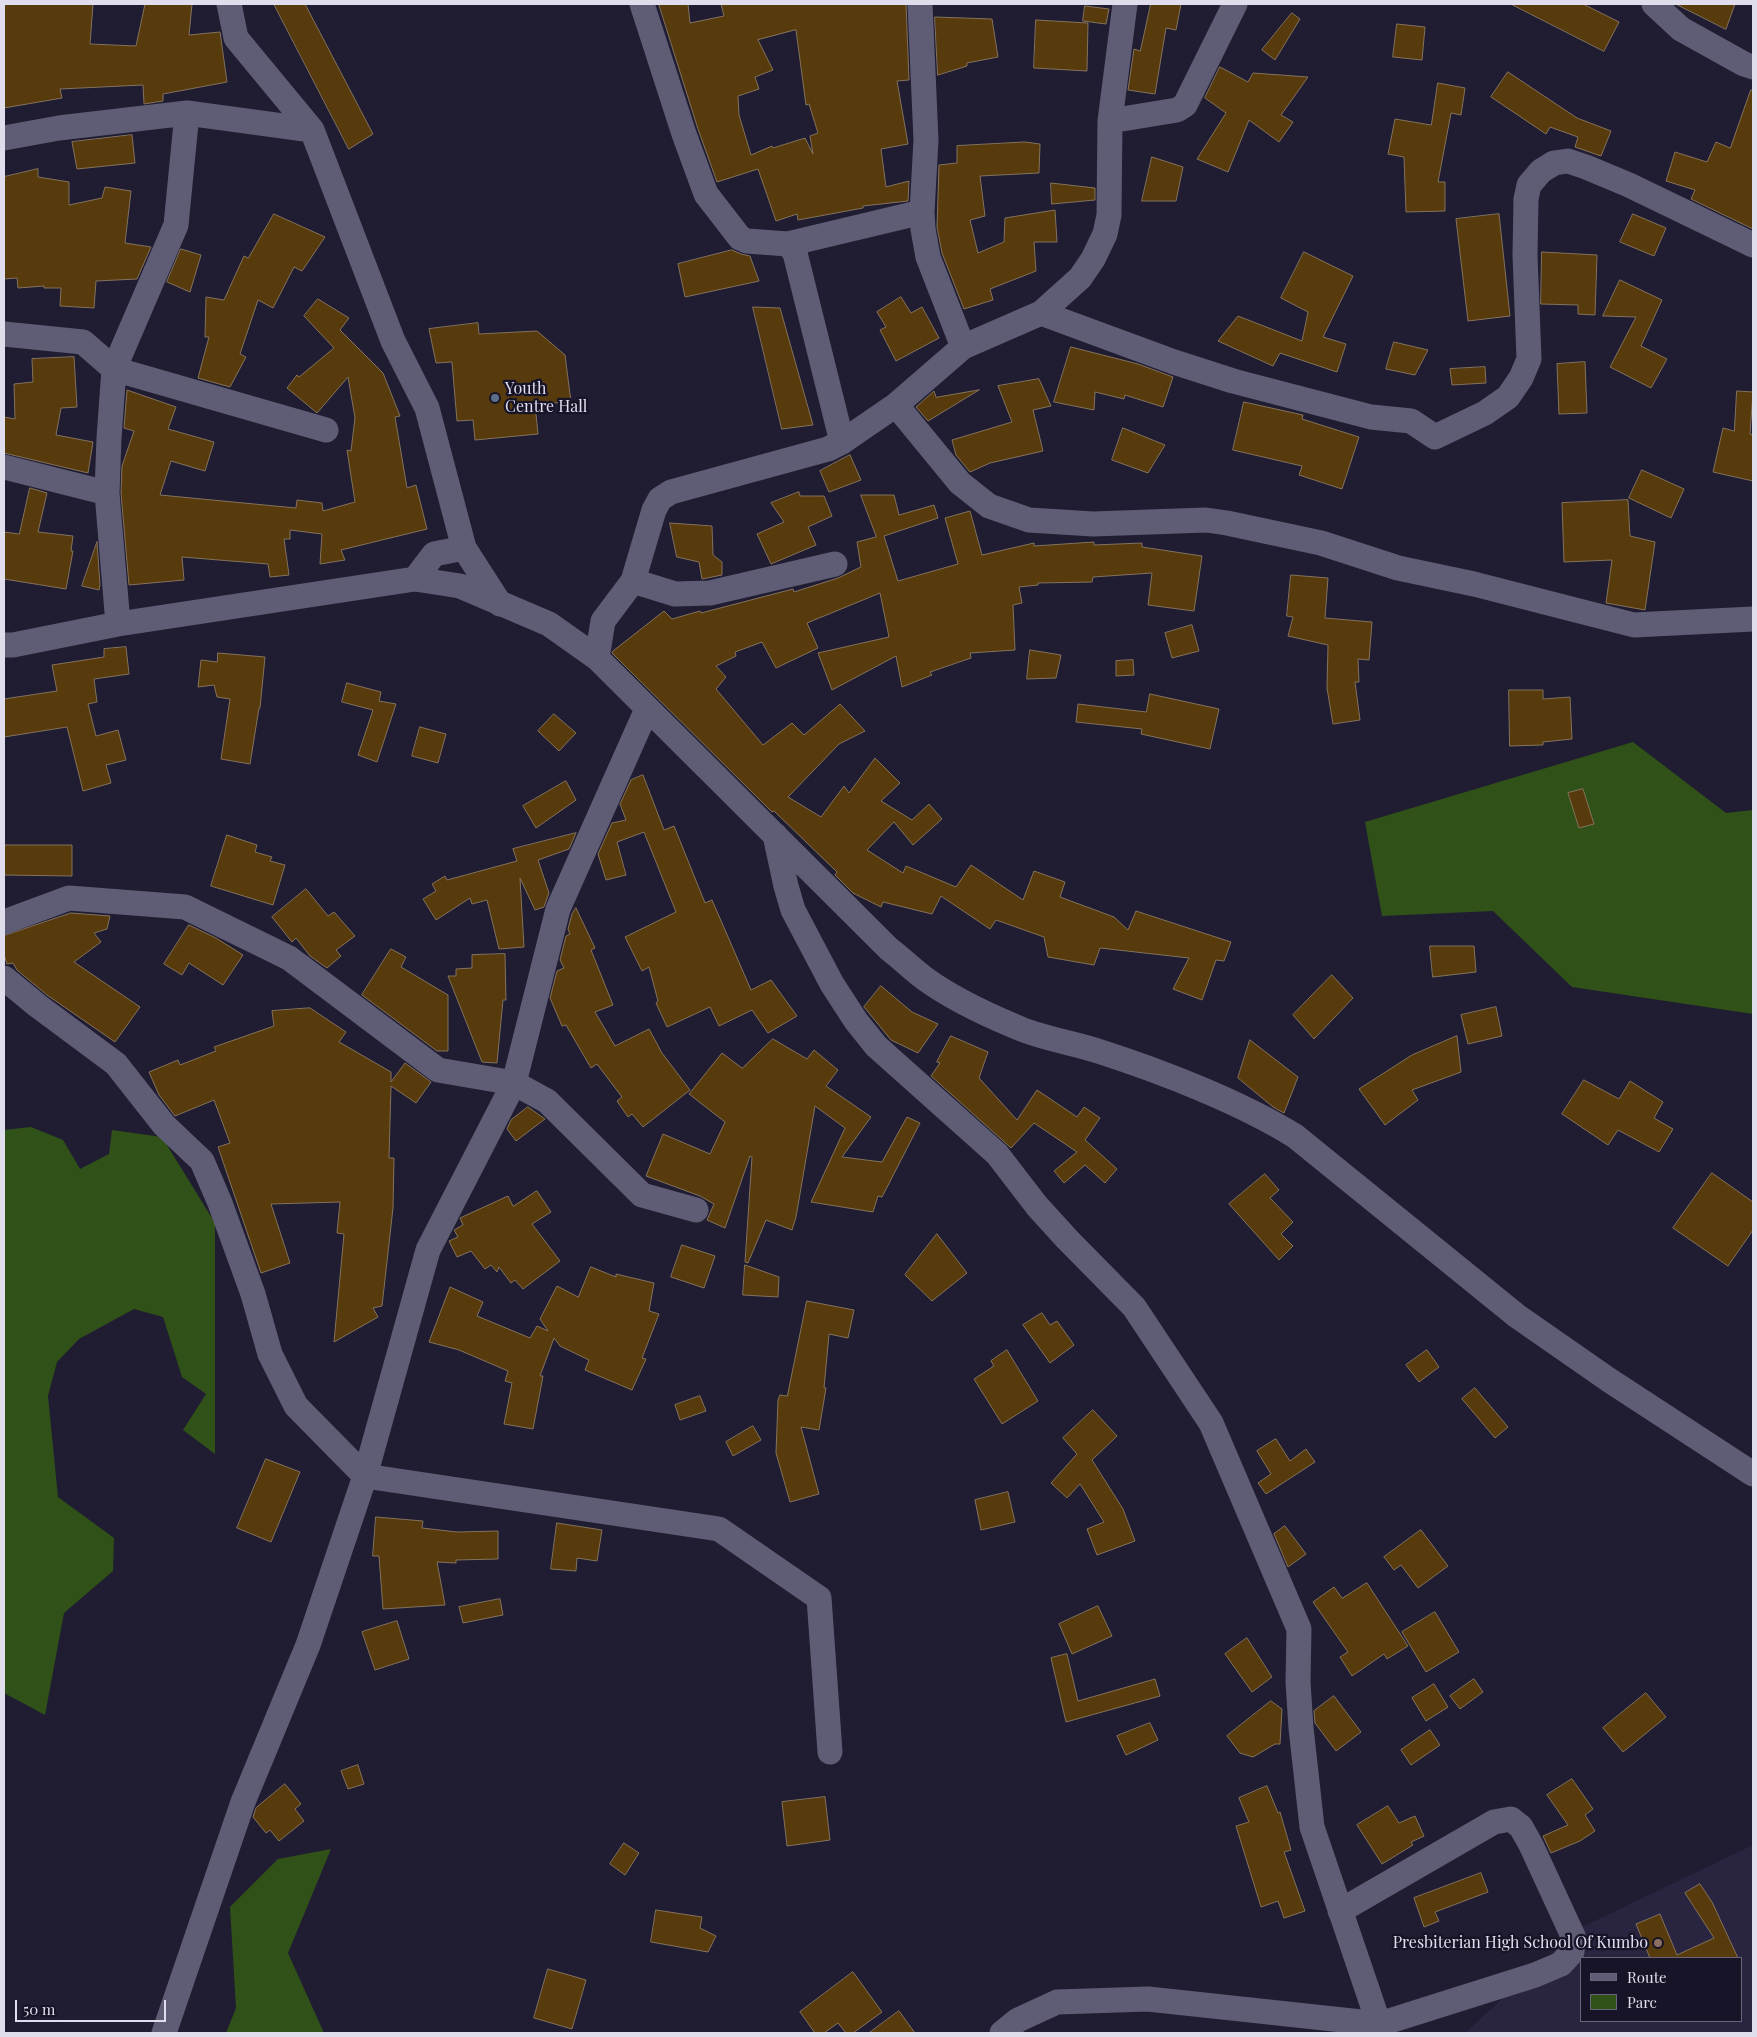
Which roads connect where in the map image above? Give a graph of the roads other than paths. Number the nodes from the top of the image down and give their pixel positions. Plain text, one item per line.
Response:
1 (230, 4) edge
2 (642, 4) edge
3 (920, 4) edge
4 (1125, 4) edge
5 (1235, 4) edge
6 (1654, 4) edge
7 (1753, 67) edge
8 (187, 113) junction
9 (1110, 121) junction
10 (312, 130) junction
11 (4, 138) edge
12 (922, 212) junction
13 (788, 244) junction
14 (1753, 246) edge
15 (1041, 313) junction
16 (4, 334) edge
17 (963, 347) junction
18 (114, 369) junction
19 (896, 404) junction
20 (326, 430) dead end
21 (842, 442) junction
22 (4, 466) edge
23 (107, 493) junction
24 (464, 548) junction
25 (835, 564) dead end
26 (415, 579) junction
27 (633, 581) junction
28 (500, 604) junction
29 (1753, 619) edge
30 (118, 624) junction
31 (4, 645) edge
32 (597, 658) junction
33 (647, 709) junction
34 (776, 835) junction
35 (4, 922) edge
36 (4, 978) edge
37 (514, 1083) junction
38 (696, 1210) dead end
39 (1753, 1474) edge
40 (365, 1476) junction
41 (830, 1752) dead end
42 (1340, 1911) junction
43 (1381, 2028) edge
44 (164, 2033) edge
45 (1002, 2033) edge

1 - 10 street
2 - 13 street
3 - 12 street
4 - 9 street
5 - 9 street
6 - 7 street
8 - 10 street
8 - 11 street
8 - 18 street
9 - 15 street
10 - 24 street
12 - 13 street
12 - 17 street
13 - 21 street
14 - 15 street
15 - 17 street
16 - 18 street
17 - 19 street
18 - 20 street
18 - 23 street
19 - 21 street
19 - 29 street
21 - 27 street
22 - 23 street
23 - 30 street
24 - 26 street
24 - 28 street
25 - 27 street
26 - 28 street
26 - 30 street
27 - 32 street
28 - 32 street
30 - 31 street
32 - 33 street
33 - 34 street
33 - 37 street
34 - 39 street
34 - 42 street
35 - 37 street
36 - 40 street
37 - 38 street
37 - 40 street
40 - 41 street
40 - 44 street
42 - 43 street
42 - 43 street
43 - 45 street

